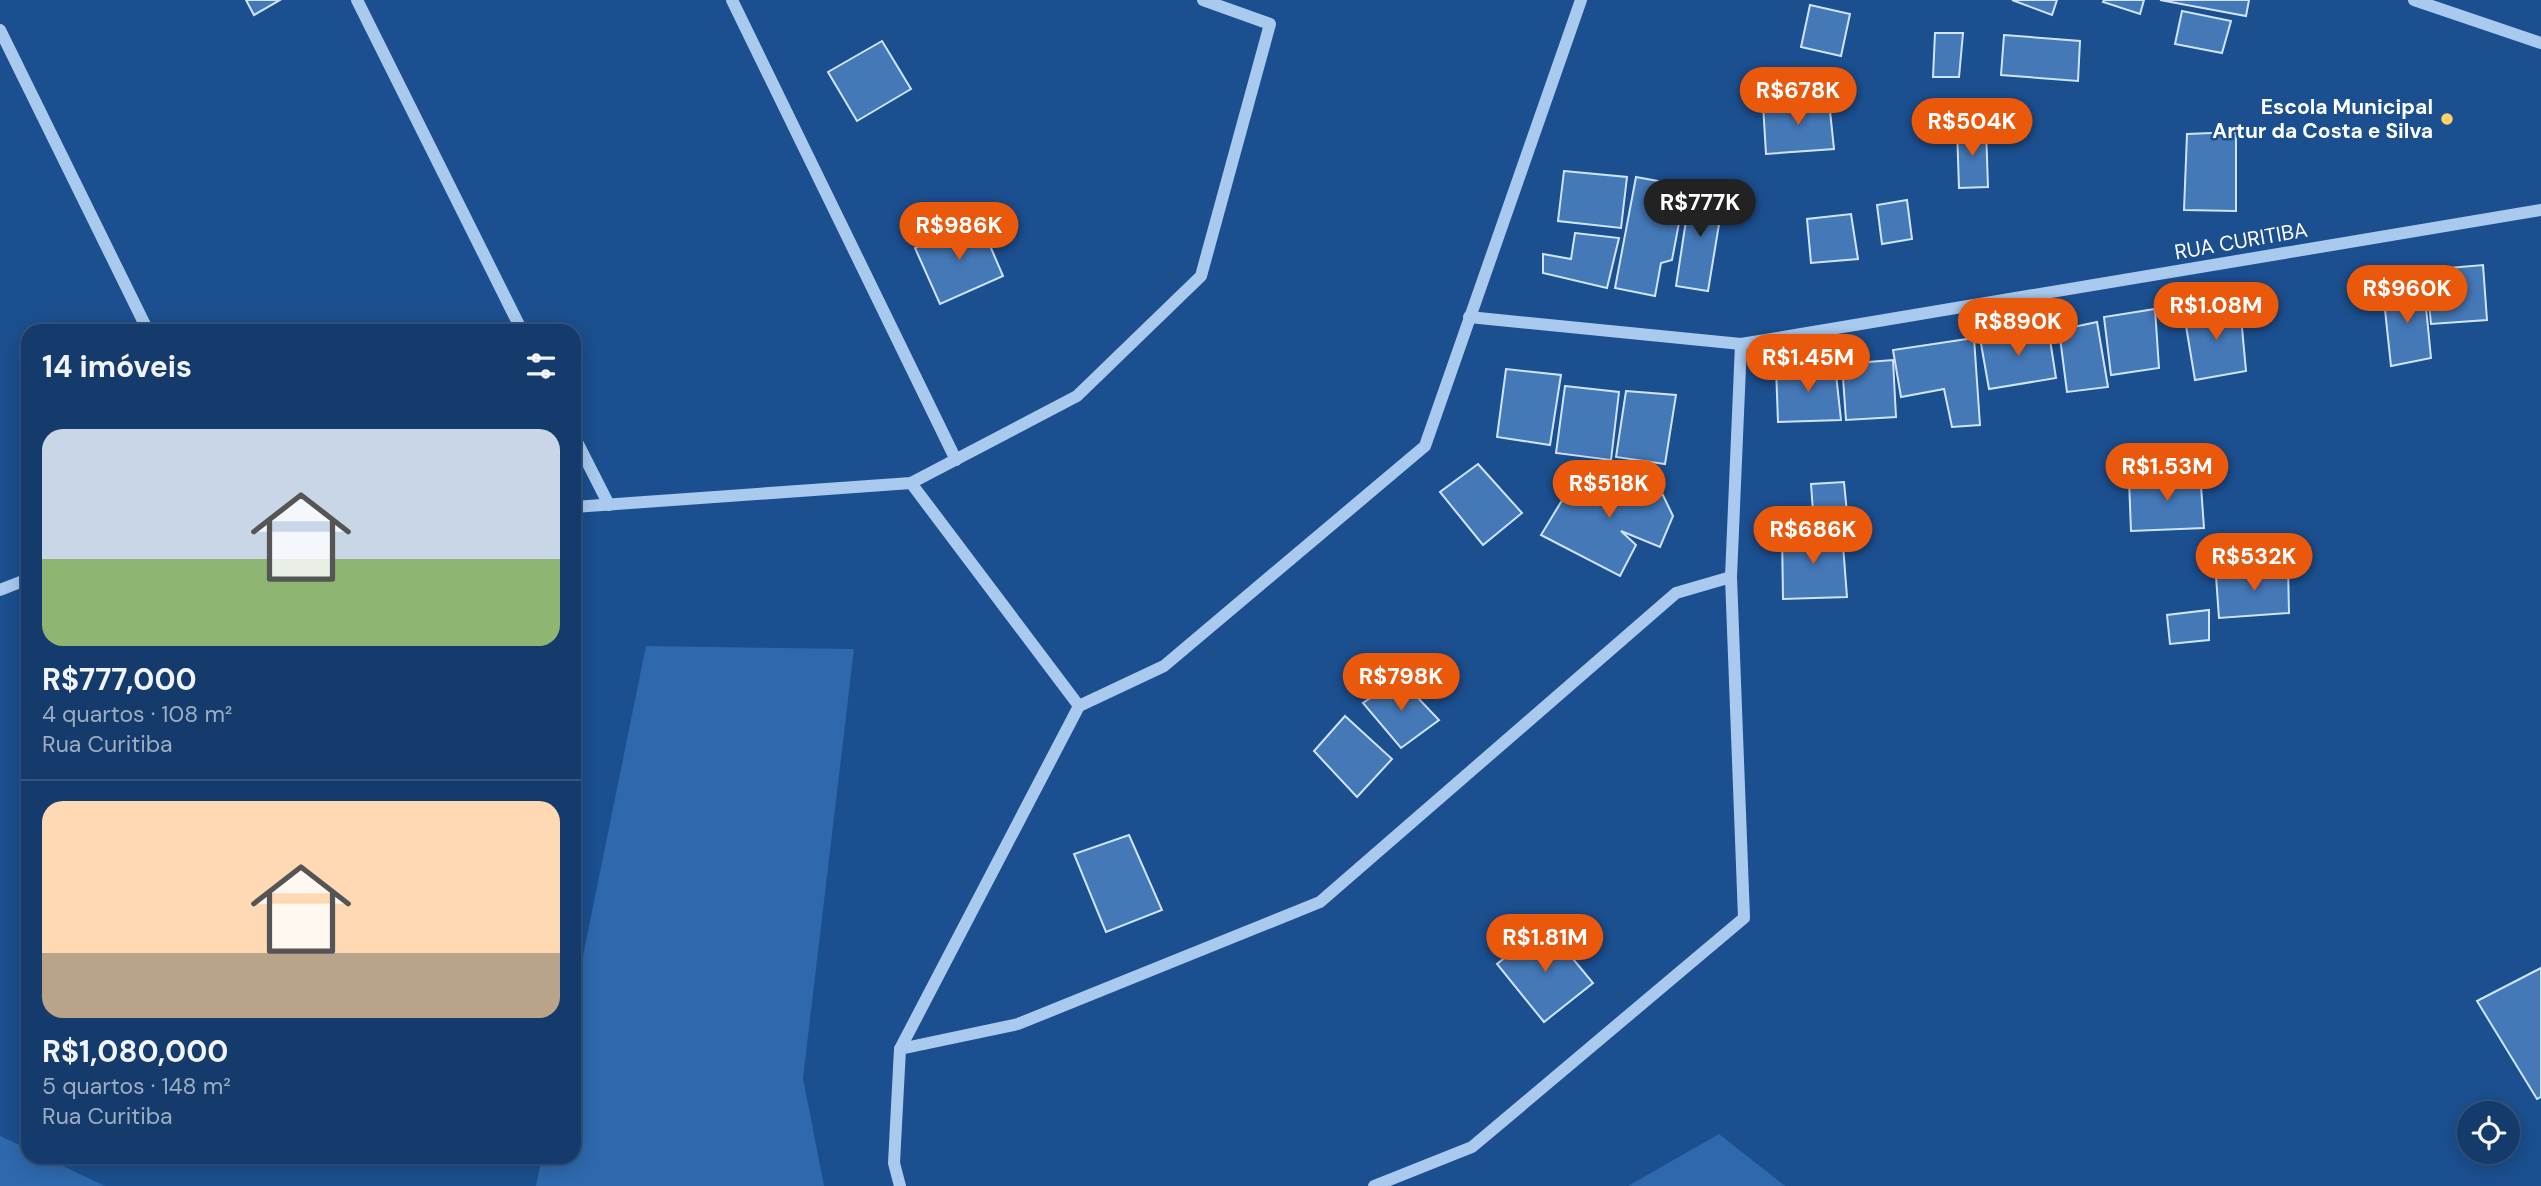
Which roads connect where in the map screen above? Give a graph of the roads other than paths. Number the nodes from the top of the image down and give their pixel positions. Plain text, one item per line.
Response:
1 (357, 0) edge
2 (732, 0) edge
3 (1203, 0) edge
4 (1581, 0) edge
5 (2414, 0) edge
6 (0, 30) edge
7 (2541, 43) edge
8 (2541, 210) edge
9 (1469, 317) junction
10 (145, 324) edge
11 (519, 324) edge
12 (1741, 344) junction
13 (581, 450) edge
14 (956, 460) junction
15 (911, 483) junction
16 (608, 505) junction
17 (581, 507) edge
18 (1731, 577) junction
19 (21, 582) edge
20 (0, 590) edge
21 (1079, 706) junction
22 (901, 1049) junction
23 (900, 1186) edge
24 (1374, 1186) edge

1 - 11 street
2 - 14 street
3 - 14 street
4 - 9 street
5 - 7 street
6 - 10 street
8 - 12 street, RUA CURITIBA
9 - 12 street, RUA CURITIBA
9 - 21 street
12 - 18 street
13 - 16 street
14 - 15 street
15 - 16 street
15 - 21 street
16 - 17 street
18 - 22 street
18 - 24 street
19 - 20 street
21 - 22 street
22 - 23 street

